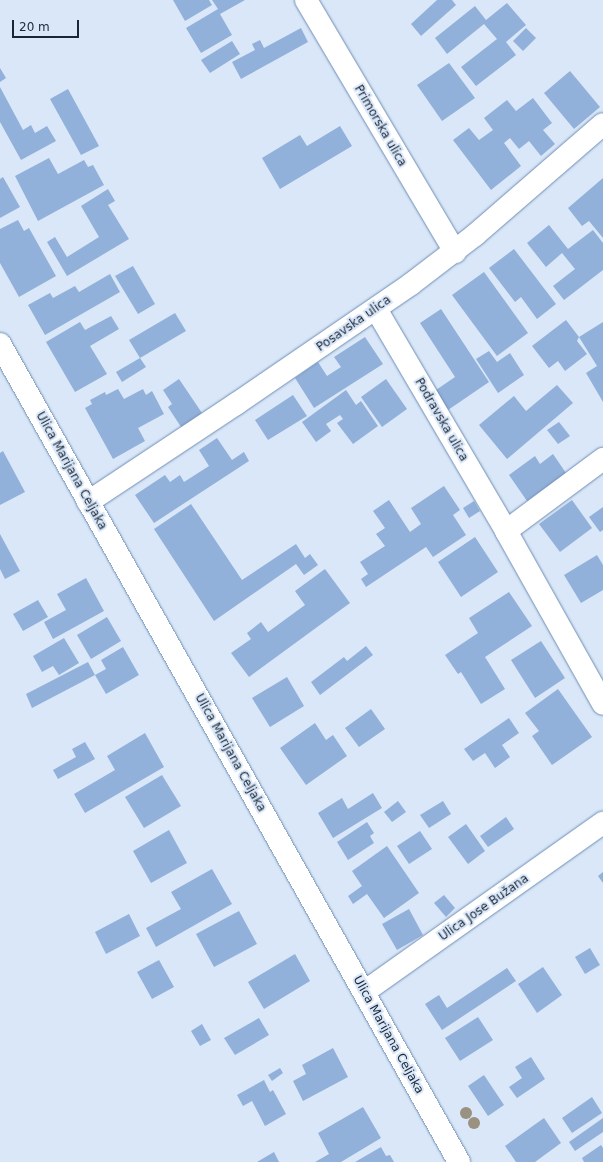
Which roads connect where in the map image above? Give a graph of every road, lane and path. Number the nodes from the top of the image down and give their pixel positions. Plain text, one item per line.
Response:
1 (306, 0) edge
2 (603, 124) edge
3 (455, 252) junction
4 (376, 309) junction
5 (0, 344) edge
6 (603, 459) edge
7 (88, 502) junction
8 (506, 531) junction
9 (603, 704) edge
10 (603, 822) edge
11 (364, 992) junction
12 (459, 1162) edge

1 - 3 street, Primorska ulica
2 - 3 street, Posavska ulica
3 - 4 street, Posavska ulica
4 - 7 street, Posavska ulica
4 - 8 street, Podravska ulica
5 - 7 street, Ulica Marijana Celjaka
6 - 8 street
7 - 11 street, Ulica Marijana Celjaka
8 - 9 street, Podravska ulica
10 - 11 street, Ulica Jose Bužana
11 - 12 street, Ulica Marijana Celjaka

